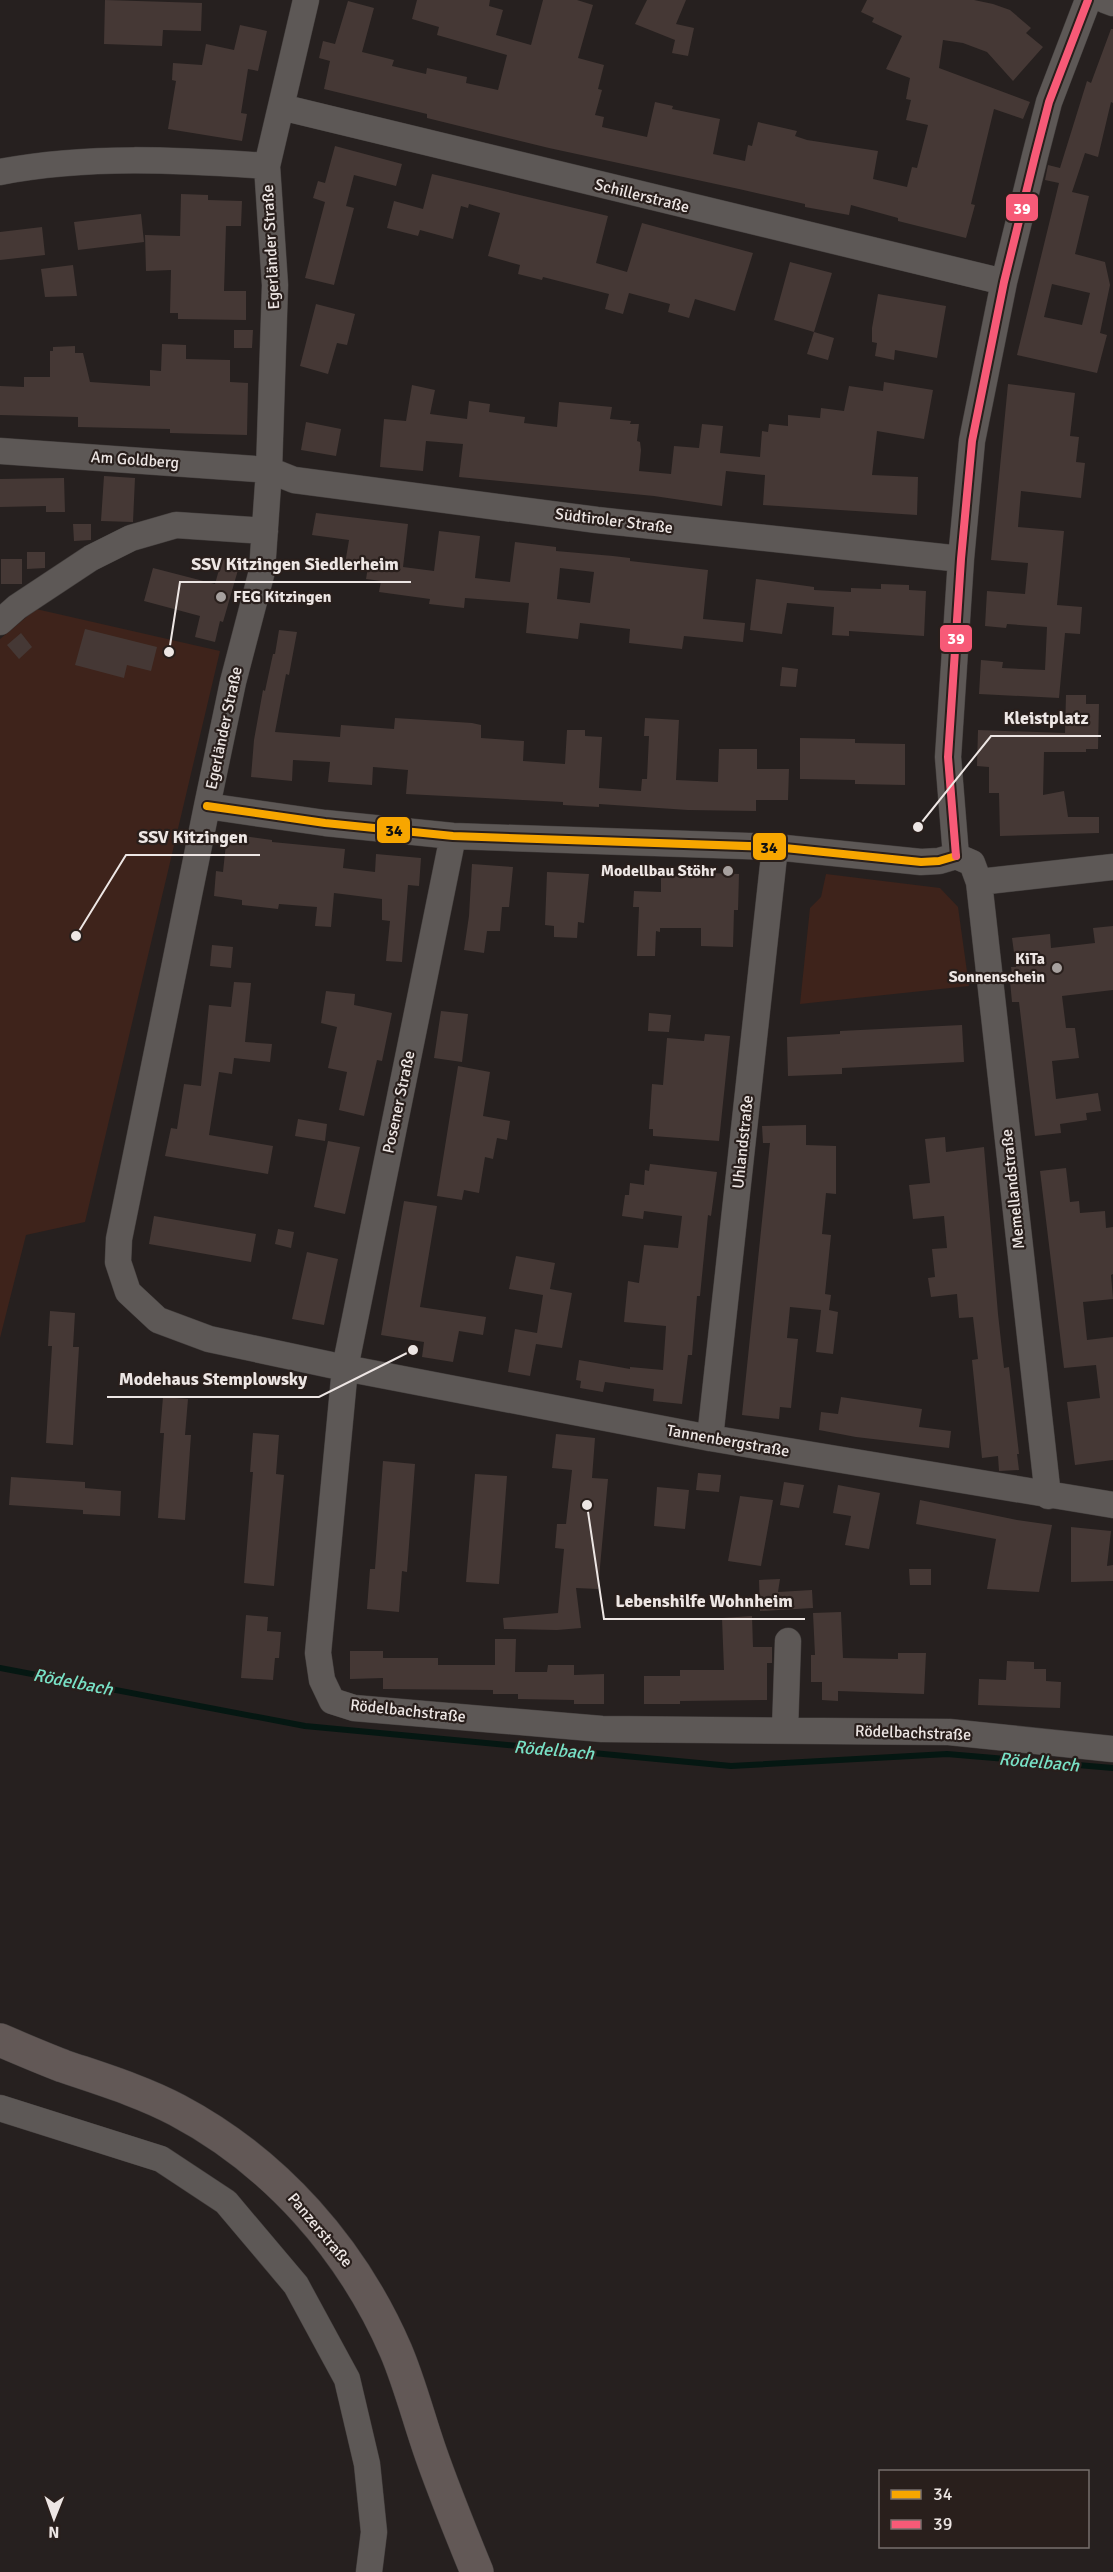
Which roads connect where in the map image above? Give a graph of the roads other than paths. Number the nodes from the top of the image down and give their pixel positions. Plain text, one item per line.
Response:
1 (306, 0) edge
2 (1088, 0) edge
3 (1105, 0) edge
4 (1113, 3) edge
5 (281, 107) junction
6 (267, 166) junction
7 (0, 172) edge
8 (1004, 282) junction
9 (0, 450) edge
10 (269, 470) junction
11 (265, 531) junction
12 (961, 559) junction
13 (0, 622) edge
14 (207, 806) junction
15 (453, 837) junction
16 (775, 847) junction
17 (956, 856) junction
18 (1113, 867) edge
19 (979, 882) junction
20 (345, 1368) junction
21 (710, 1438) junction
22 (1048, 1496) junction
23 (1113, 1505) edge
24 (788, 1641) dead end
25 (785, 1729) junction
26 (1113, 1749) edge
27 (0, 2040) edge
28 (0, 2108) edge
29 (369, 2572) edge
30 (477, 2572) edge

1 - 5 street, Egerländer Straße
2 - 8 street
3 - 4 street
5 - 6 street, Egerländer Straße
5 - 8 street, Schillerstraße
6 - 7 street
6 - 10 street, Egerländer Straße
8 - 12 street
9 - 10 street, Am Goldberg
10 - 11 street, Egerländer Straße
10 - 12 street, Südtiroler Straße
11 - 13 street
11 - 14 street, Egerländer Straße
12 - 17 street
14 - 15 street
14 - 20 street, Egerländer Straße
15 - 16 street
15 - 20 street, Posener Straße
16 - 17 street
16 - 21 street, Uhlandstraße
17 - 19 street
18 - 19 street
19 - 22 street, Memellandstraße
20 - 21 street, Tannenbergstraße
20 - 25 street, Rödelbachstraße
21 - 22 street, Tannenbergstraße
22 - 23 street, Tannenbergstraße
24 - 25 street
25 - 26 street, Rödelbachstraße
27 - 30 main road, Panzerstraße
28 - 29 street

